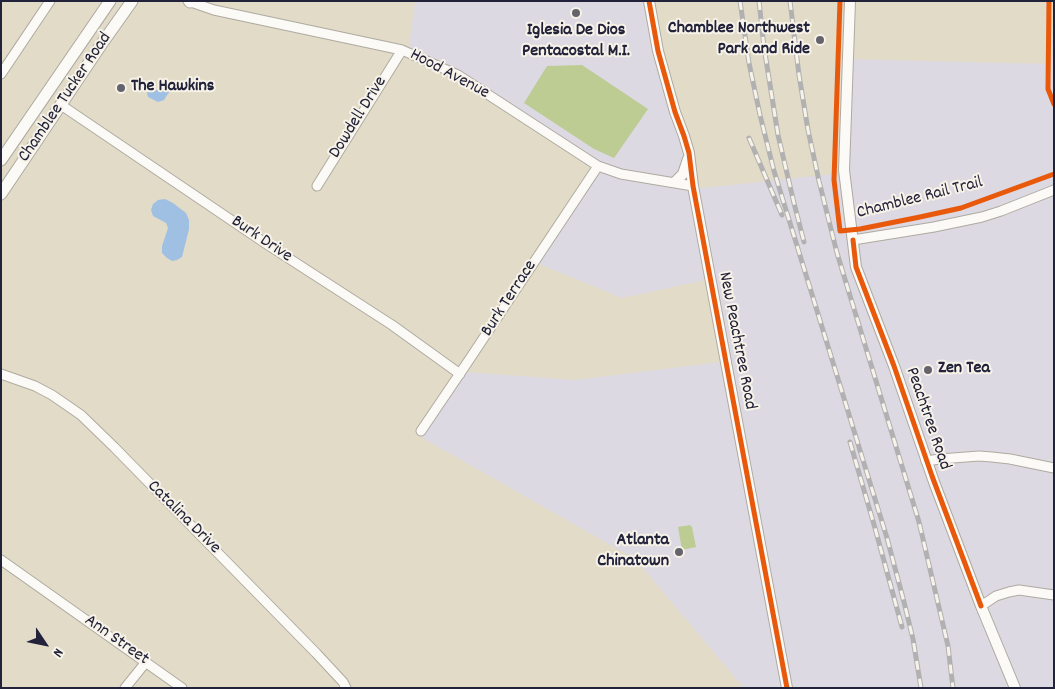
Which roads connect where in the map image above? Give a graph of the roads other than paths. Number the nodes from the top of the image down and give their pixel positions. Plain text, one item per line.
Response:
1 (50, 1) edge
2 (110, 1) edge
3 (132, 1) edge
4 (650, 1) edge
5 (850, 1) edge
6 (189, 2) edge
7 (402, 50) junction
8 (1, 74) edge
9 (61, 105) junction
10 (689, 153) junction
11 (1, 160) edge
12 (598, 166) junction
13 (675, 182) junction
14 (317, 186) dead end
15 (693, 186) junction
16 (1054, 190) edge
17 (1, 194) edge
18 (853, 240) junction
19 (1, 374) edge
20 (460, 374) junction
21 (421, 430) dead end
22 (926, 461) junction
23 (1054, 468) edge
24 (1, 560) edge
25 (1054, 595) edge
26 (981, 606) junction
27 (146, 662) junction
28 (125, 688) edge
29 (182, 688) edge
30 (346, 688) edge
31 (787, 688) edge
32 (1015, 688) edge

1 - 8 street
2 - 11 main road, Chamblee Tucker Road
3 - 9 main road, Chamblee Tucker Road
4 - 10 street, New Peachtree Road
5 - 18 street, Peachtree Road
6 - 7 street, Hood Avenue
7 - 12 street, Hood Avenue
7 - 14 street, Dowdell Drive
9 - 17 main road, Chamblee Tucker Road
9 - 20 street, Burk Drive
10 - 13 street
10 - 15 street, New Peachtree Road
12 - 13 street, Hood Avenue
12 - 20 street, Burk Terrace
13 - 15 street, Hood Avenue
15 - 31 street, New Peachtree Road
16 - 18 street
18 - 22 street, Peachtree Road
19 - 30 street, Catalina Drive
20 - 21 street, Burk Terrace
22 - 23 street
22 - 26 street, Peachtree Road
24 - 27 street, Ann Street
25 - 26 street
26 - 32 street, Peachtree Road
27 - 28 street
27 - 29 street, Ann Street

